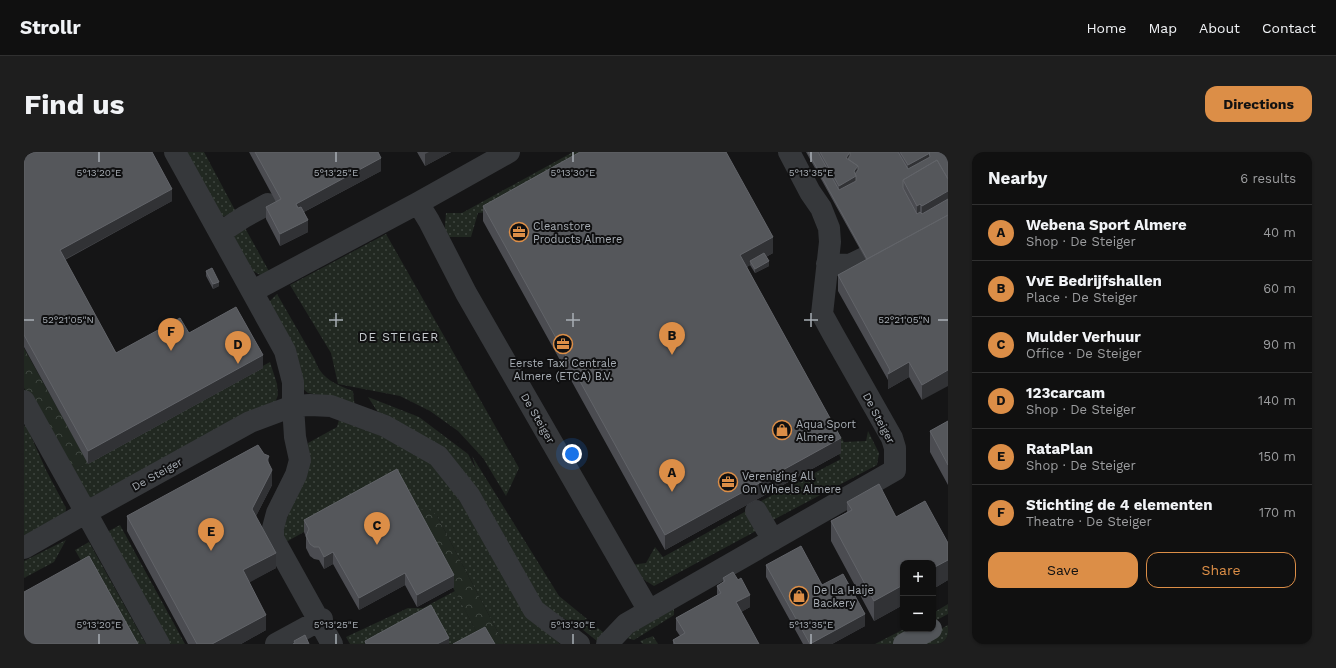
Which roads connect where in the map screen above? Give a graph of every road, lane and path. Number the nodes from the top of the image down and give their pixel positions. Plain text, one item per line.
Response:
1 (175, 152) edge
2 (509, 152) edge
3 (789, 152) edge
4 (418, 203) junction
5 (268, 204) edge
6 (221, 232) junction
7 (908, 241) edge
8 (826, 271) junction
9 (253, 291) junction
10 (24, 401) edge
11 (293, 406) junction
12 (756, 511) dead end
13 (87, 512) junction
14 (773, 540) junction
15 (24, 548) edge
16 (649, 611) junction
17 (320, 620) junction
18 (948, 620) edge
19 (936, 626) edge
20 (925, 632) edge
21 (159, 644) edge
22 (276, 644) edge
23 (332, 644) edge
24 (579, 644) edge
25 (607, 644) edge
26 (904, 644) edge

1 - 6 street
2 - 4 street
3 - 8 street, De Steiger
4 - 9 street
4 - 16 street, De Steiger
5 - 6 street
6 - 9 street
7 - 8 street
8 - 14 street, De Steiger
9 - 11 street
10 - 13 street
11 - 13 street, De Steiger
11 - 17 street
11 - 24 street, De Steiger
12 - 14 street
13 - 15 street, De Steiger
13 - 21 street
14 - 16 street, De Steiger
16 - 25 street, De Steiger
17 - 22 street
17 - 23 street
18 - 19 main road
20 - 26 main road

